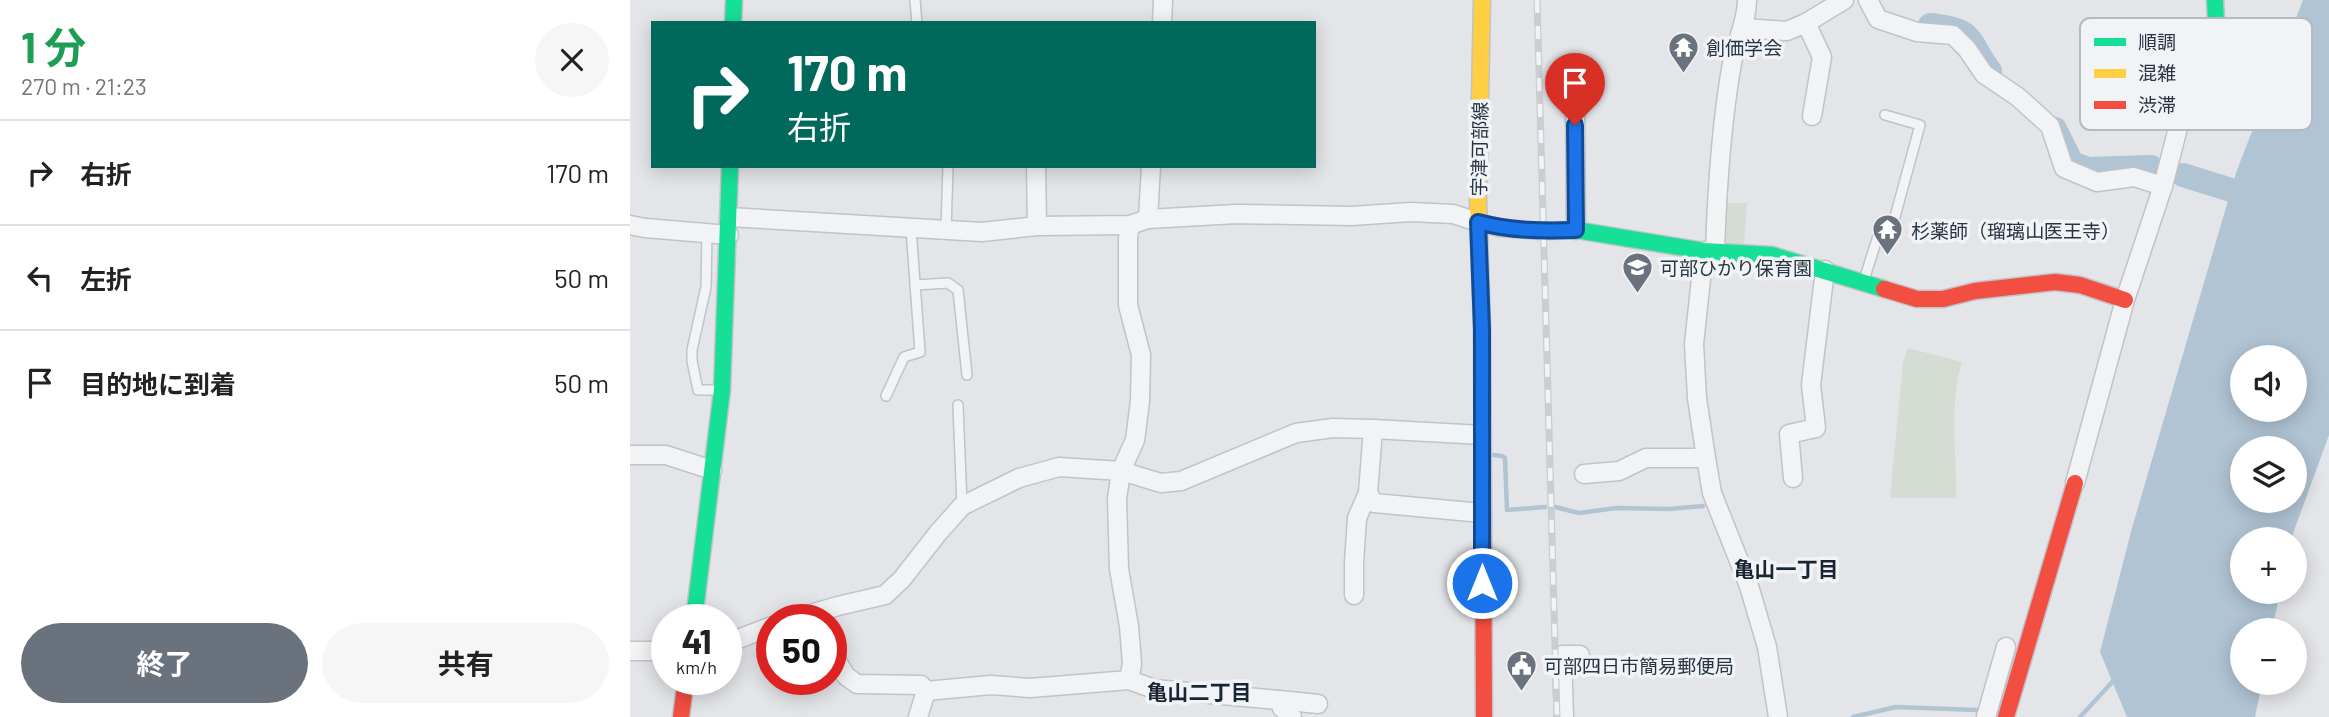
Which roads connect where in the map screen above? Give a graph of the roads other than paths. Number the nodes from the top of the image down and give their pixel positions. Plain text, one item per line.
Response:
1 (734, 0) edge
2 (915, 0) edge
3 (1163, 0) edge
4 (1482, 0) edge
5 (1747, 0) edge
6 (1844, 0) edge
7 (1868, 0) edge
8 (2215, 0) edge
9 (2216, 18) edge
10 (733, 21) edge
11 (917, 21) edge
12 (1162, 21) edge
13 (1806, 23) junction
14 (1744, 28) junction
15 (1575, 99) dead end
16 (1885, 115) dead end
17 (1812, 116) dead end
18 (2177, 130) edge
19 (730, 168) edge
20 (948, 168) edge
21 (1036, 168) edge
22 (1152, 168) edge
23 (2163, 186) junction
24 (1148, 219) junction
25 (1478, 222) junction
26 (630, 225) edge
27 (1130, 225) junction
28 (729, 226) junction
29 (1037, 226) junction
30 (911, 228) junction
31 (946, 230) junction
32 (1576, 230) junction
33 (708, 233) junction
34 (1710, 251) junction
35 (1825, 270) junction
36 (1864, 282) junction
37 (915, 285) junction
38 (2125, 300) junction
39 (967, 375) dead end
40 (722, 390) junction
41 (886, 396) dead end
42 (958, 405) dead end
43 (1373, 429) junction
44 (1482, 435) junction
45 (630, 455) edge
46 (1706, 458) junction
47 (712, 470) junction
48 (1121, 471) junction
49 (1584, 474) dead end
50 (1793, 478) dead end
51 (2075, 483) joint
52 (1368, 493) junction
53 (962, 506) junction
54 (1482, 513) junction
55 (1354, 596) dead end
56 (696, 604) edge
57 (847, 606) edge
58 (2006, 647) dead end
59 (630, 651) edge
60 (651, 651) edge
61 (1580, 655) dead end
62 (847, 677) edge
63 (1129, 680) junction
64 (926, 691) junction
65 (684, 695) edge
66 (1279, 700) junction
67 (1318, 704) dead end
68 (681, 717) edge
69 (918, 717) edge
70 (1292, 717) edge
71 (1484, 717) edge
72 (1564, 717) edge
73 (1777, 717) edge
74 (1986, 717) edge
75 (2006, 717) edge

1 - 10 street
2 - 11 lane
3 - 12 street
4 - 25 street, 宇津可部線
5 - 14 street
6 - 13 street
7 - 23 street
8 - 9 street
13 - 14 street
13 - 17 street
14 - 34 street
15 - 32 street
16 - 36 lane
18 - 23 street
19 - 28 street
20 - 31 lane
21 - 29 street
22 - 24 street
23 - 38 street
24 - 25 street
24 - 27 street
25 - 32 street
25 - 44 street, 宇津可部線
26 - 33 street
27 - 29 street
27 - 48 street
28 - 30 street
28 - 33 street
28 - 40 street
29 - 31 street
30 - 31 street
30 - 37 lane
32 - 34 street
33 - 40 lane
34 - 35 street
34 - 46 street
35 - 36 street
35 - 50 street
36 - 38 street
37 - 39 lane
37 - 41 lane
38 - 51 street
40 - 47 street
42 - 53 lane
43 - 44 street
43 - 48 street
43 - 52 street
44 - 54 street, 宇津可部線
45 - 47 street
46 - 49 street
46 - 73 street
47 - 56 street
48 - 53 street
48 - 63 street
51 - 75 street
52 - 54 street
52 - 55 street
53 - 57 street
54 - 71 street, 宇津可部線
58 - 74 street
59 - 60 street
61 - 72 street
62 - 64 street
63 - 64 street
63 - 66 street
64 - 69 street
65 - 68 street
66 - 67 street
66 - 70 street

